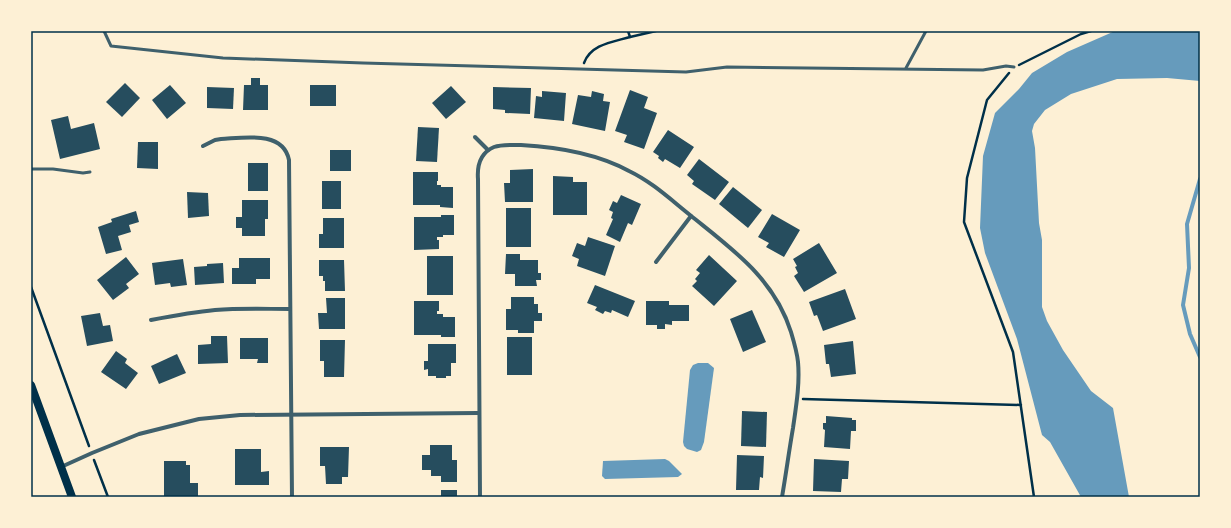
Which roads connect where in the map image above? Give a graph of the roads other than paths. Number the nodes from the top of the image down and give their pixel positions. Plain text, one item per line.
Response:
1 (104, 31) edge
2 (926, 31) edge
3 (1014, 67) road end
4 (906, 68) junction
5 (475, 137) dead end
6 (203, 146) dead end
7 (488, 150) junction
8 (31, 170) edge
9 (90, 172) dead end
10 (691, 216) junction
11 (656, 262) dead end
12 (290, 309) junction
13 (151, 320) dead end
14 (31, 385) edge
15 (478, 413) junction
16 (291, 415) junction
17 (61, 467) junction
18 (72, 497) edge
19 (292, 497) edge
20 (480, 497) edge
21 (782, 497) edge

1 - 4 lane
2 - 4 lane
3 - 4 lane
5 - 7 street
6 - 12 street
7 - 10 street
7 - 15 street
8 - 9 lane
10 - 11 street
10 - 21 street
12 - 13 street
12 - 16 street
14 - 17 main road
15 - 16 street
15 - 20 street
16 - 17 street
16 - 19 street
17 - 18 main road

